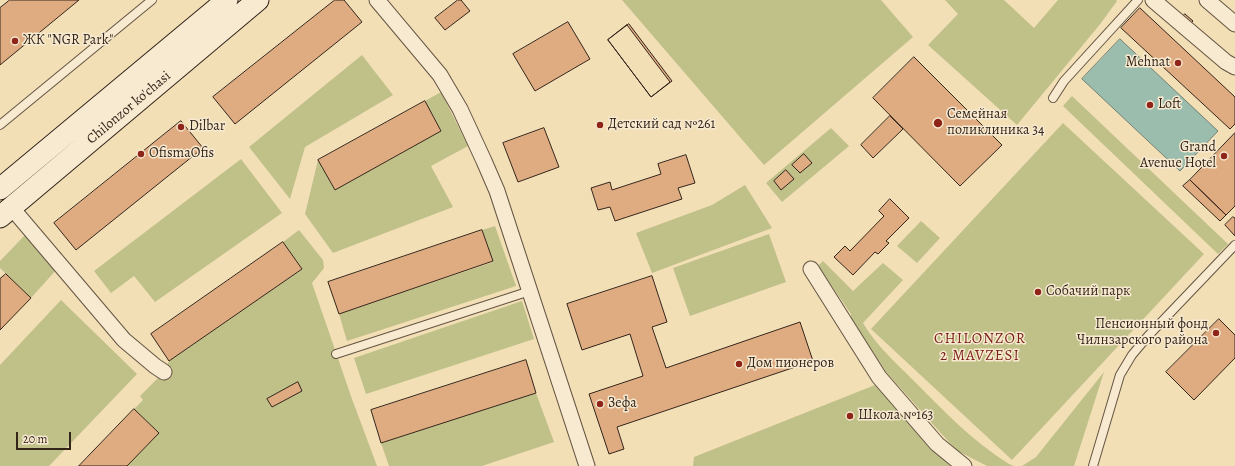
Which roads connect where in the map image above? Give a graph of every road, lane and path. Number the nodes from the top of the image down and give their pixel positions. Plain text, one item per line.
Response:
1 (152, 0) edge
2 (226, 0) edge
3 (377, 0) edge
4 (1138, 0) edge
5 (1153, 0) edge
6 (1207, 0) edge
7 (251, 2) edge
8 (1235, 24) edge
9 (1232, 61) edge
10 (1053, 98) dead end
11 (0, 125) edge
12 (2, 183) edge
13 (6, 212) edge
14 (1235, 245) edge
15 (811, 269) dead end
16 (530, 290) junction
17 (336, 354) dead end
18 (164, 372) dead end
19 (587, 466) edge
20 (964, 466) edge
21 (1093, 466) edge

1 - 11 lane
2 - 12 main road, Chilonzor ko'chasi
3 - 16 street
4 - 10 lane
5 - 9 street
6 - 8 street
7 - 13 main road, Chilonzor ko'chasi
13 - 18 street
14 - 21 lane
15 - 20 street
16 - 17 lane
16 - 19 street

